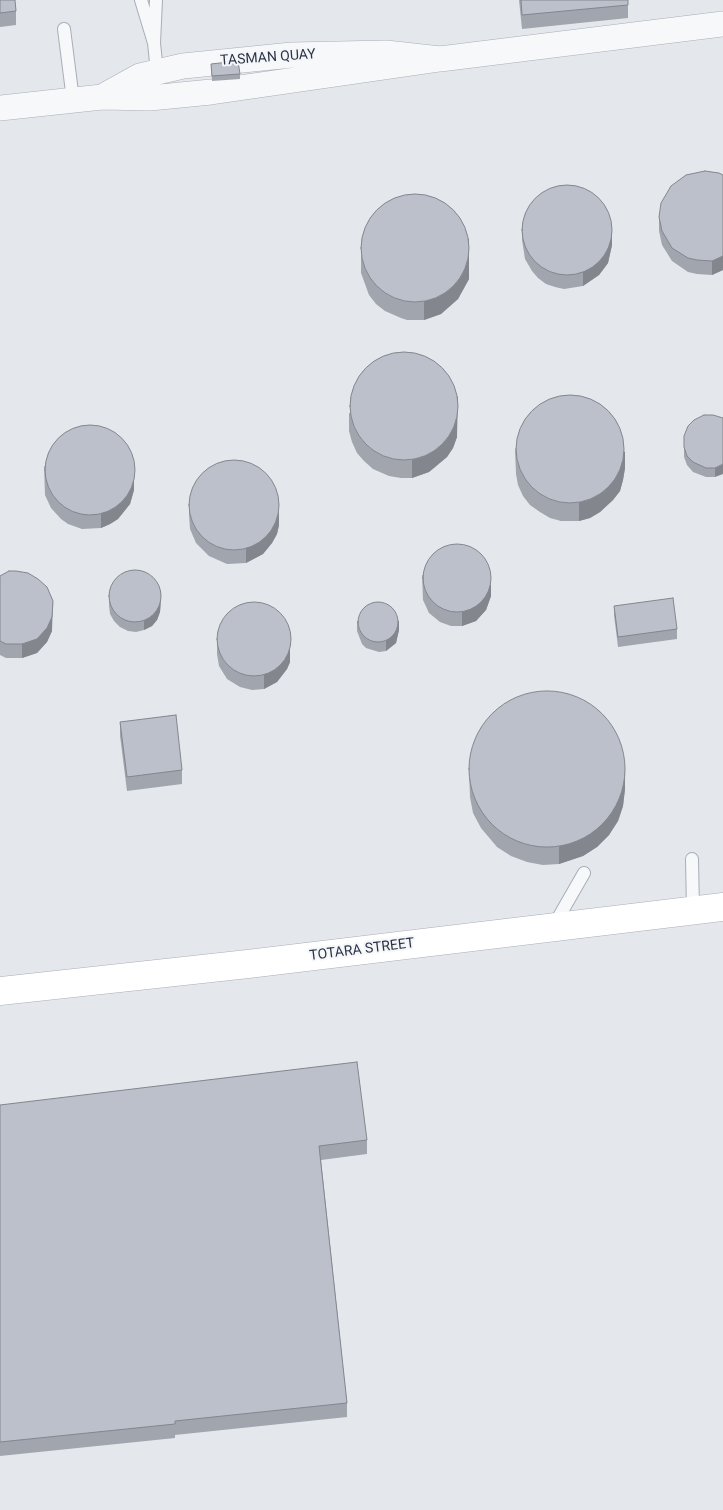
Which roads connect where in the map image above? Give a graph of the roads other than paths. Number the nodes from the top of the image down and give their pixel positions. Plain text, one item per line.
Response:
1 (141, 0) edge
2 (156, 0) edge
3 (723, 24) edge
4 (64, 29) dead end
5 (154, 43) junction
6 (440, 59) junction
7 (157, 72) junction
8 (102, 97) junction
9 (150, 98) junction
10 (73, 100) junction
11 (0, 108) edge
12 (692, 859) dead end
13 (584, 873) dead end
14 (723, 907) edge
15 (693, 910) junction
16 (553, 927) junction
17 (0, 991) edge

1 - 5 lane
2 - 5 lane
3 - 6 street, TASMAN QUAY
4 - 10 lane
5 - 7 lane
6 - 7 street, TASMAN QUAY
6 - 9 street, TASMAN QUAY
7 - 8 street, TASMAN QUAY
7 - 9 lane
8 - 9 street, TASMAN QUAY
8 - 10 street, TASMAN QUAY
10 - 11 street, TASMAN QUAY
12 - 15 lane
13 - 16 lane
14 - 15 main road, TOTARA STREET
15 - 16 main road, TOTARA STREET
16 - 17 main road, TOTARA STREET

